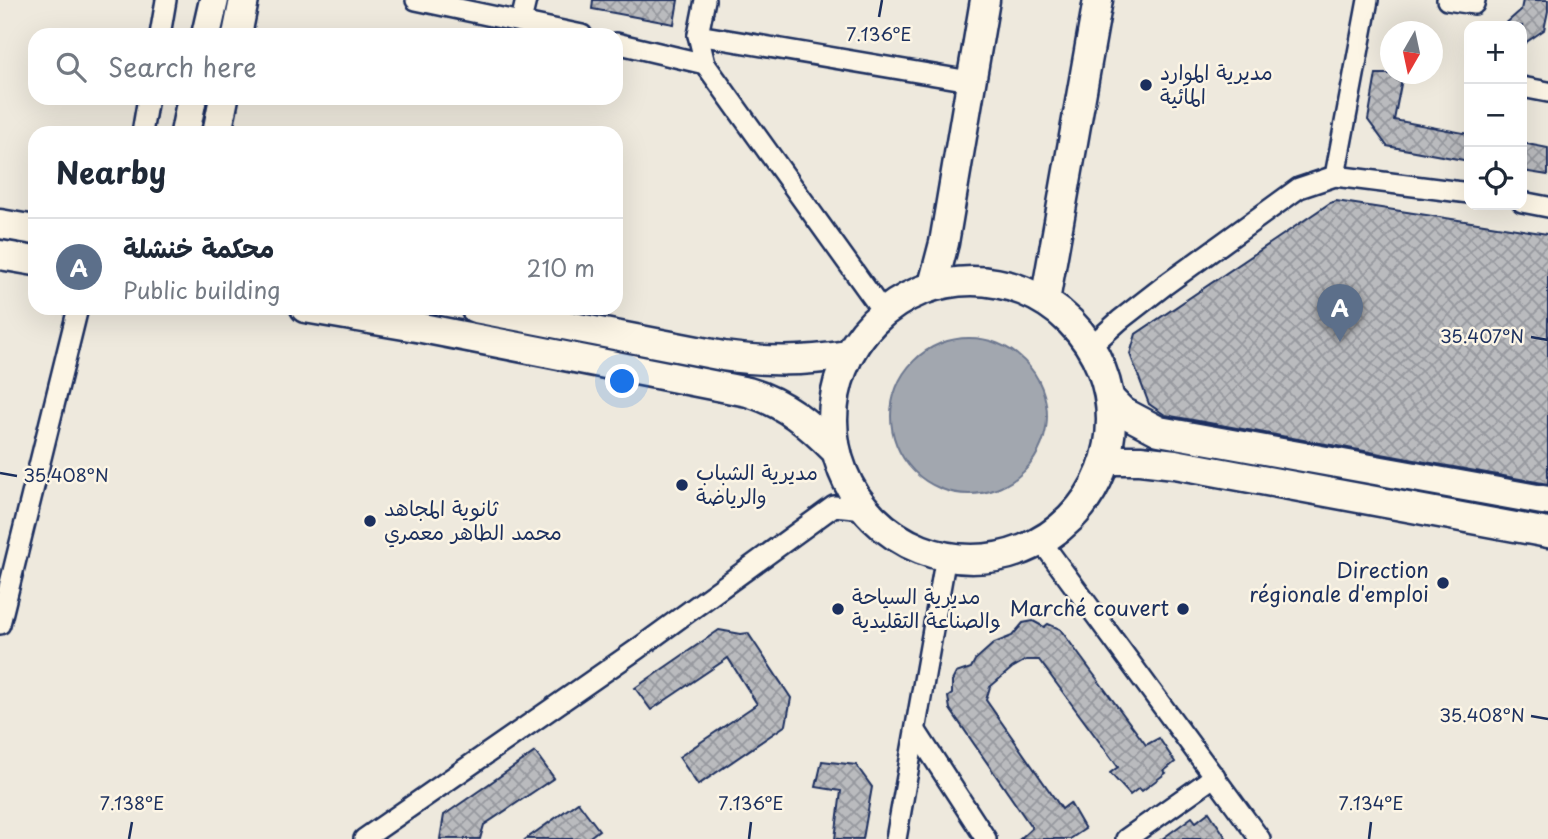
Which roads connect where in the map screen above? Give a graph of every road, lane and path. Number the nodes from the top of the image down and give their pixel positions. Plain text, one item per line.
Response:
1 (166, 0) edge
2 (214, 0) edge
3 (244, 0) edge
4 (416, 0) edge
5 (526, 0) edge
6 (705, 0) edge
7 (985, 0) edge
8 (1098, 0) edge
9 (1368, 0) edge
10 (1447, 0) edge
11 (1475, 0) edge
12 (521, 22) junction
13 (161, 28) edge
14 (208, 28) edge
15 (238, 28) edge
16 (549, 28) edge
17 (698, 35) junction
18 (623, 45) edge
19 (705, 64) junction
20 (970, 81) junction
21 (1527, 88) edge
22 (1548, 92) edge
23 (147, 105) edge
24 (191, 105) edge
25 (223, 105) edge
26 (143, 126) edge
27 (186, 126) edge
28 (218, 126) edge
29 (1335, 176) junction
30 (1464, 192) edge
31 (1527, 203) edge
32 (1548, 207) edge
33 (0, 224) edge
34 (28, 229) edge
35 (0, 255) edge
36 (28, 260) edge
37 (933, 285) junction
38 (1045, 301) junction
39 (883, 312) junction
40 (76, 315) edge
41 (345, 315) edge
42 (511, 315) edge
43 (1091, 346) junction
44 (847, 355) junction
45 (1110, 399) junction
46 (836, 451) junction
47 (1105, 460) junction
48 (1548, 501) edge
49 (864, 509) junction
50 (1548, 533) edge
51 (1041, 541) junction
52 (946, 556) junction
53 (0, 624) edge
54 (916, 731) junction
55 (1215, 776) junction
56 (364, 839) edge
57 (896, 839) edge
58 (986, 839) edge
59 (1126, 839) edge
60 (1260, 839) edge

1 - 13 street
2 - 14 main road
3 - 15 main road
4 - 12 street
5 - 12 street
6 - 17 street
7 - 20 main road
8 - 38 main road
9 - 29 street
10 - 11 street
12 - 16 street
17 - 19 street
17 - 20 street
18 - 19 street
19 - 39 street
20 - 37 main road
21 - 22 street
23 - 26 street
24 - 27 main road
25 - 28 main road
29 - 30 street
29 - 43 street
31 - 32 street
33 - 34 main road
35 - 36 main road
37 - 38 main road
37 - 39 main road
38 - 43 main road
39 - 44 main road
40 - 53 street
41 - 46 main road
42 - 44 main road
43 - 45 main road
44 - 46 main road
45 - 47 main road
45 - 48 main road
46 - 49 main road
47 - 50 main road
47 - 51 main road
49 - 52 main road
49 - 56 street
51 - 52 main road
51 - 55 street
52 - 54 street
54 - 57 street
54 - 58 street
55 - 59 street
55 - 60 street

